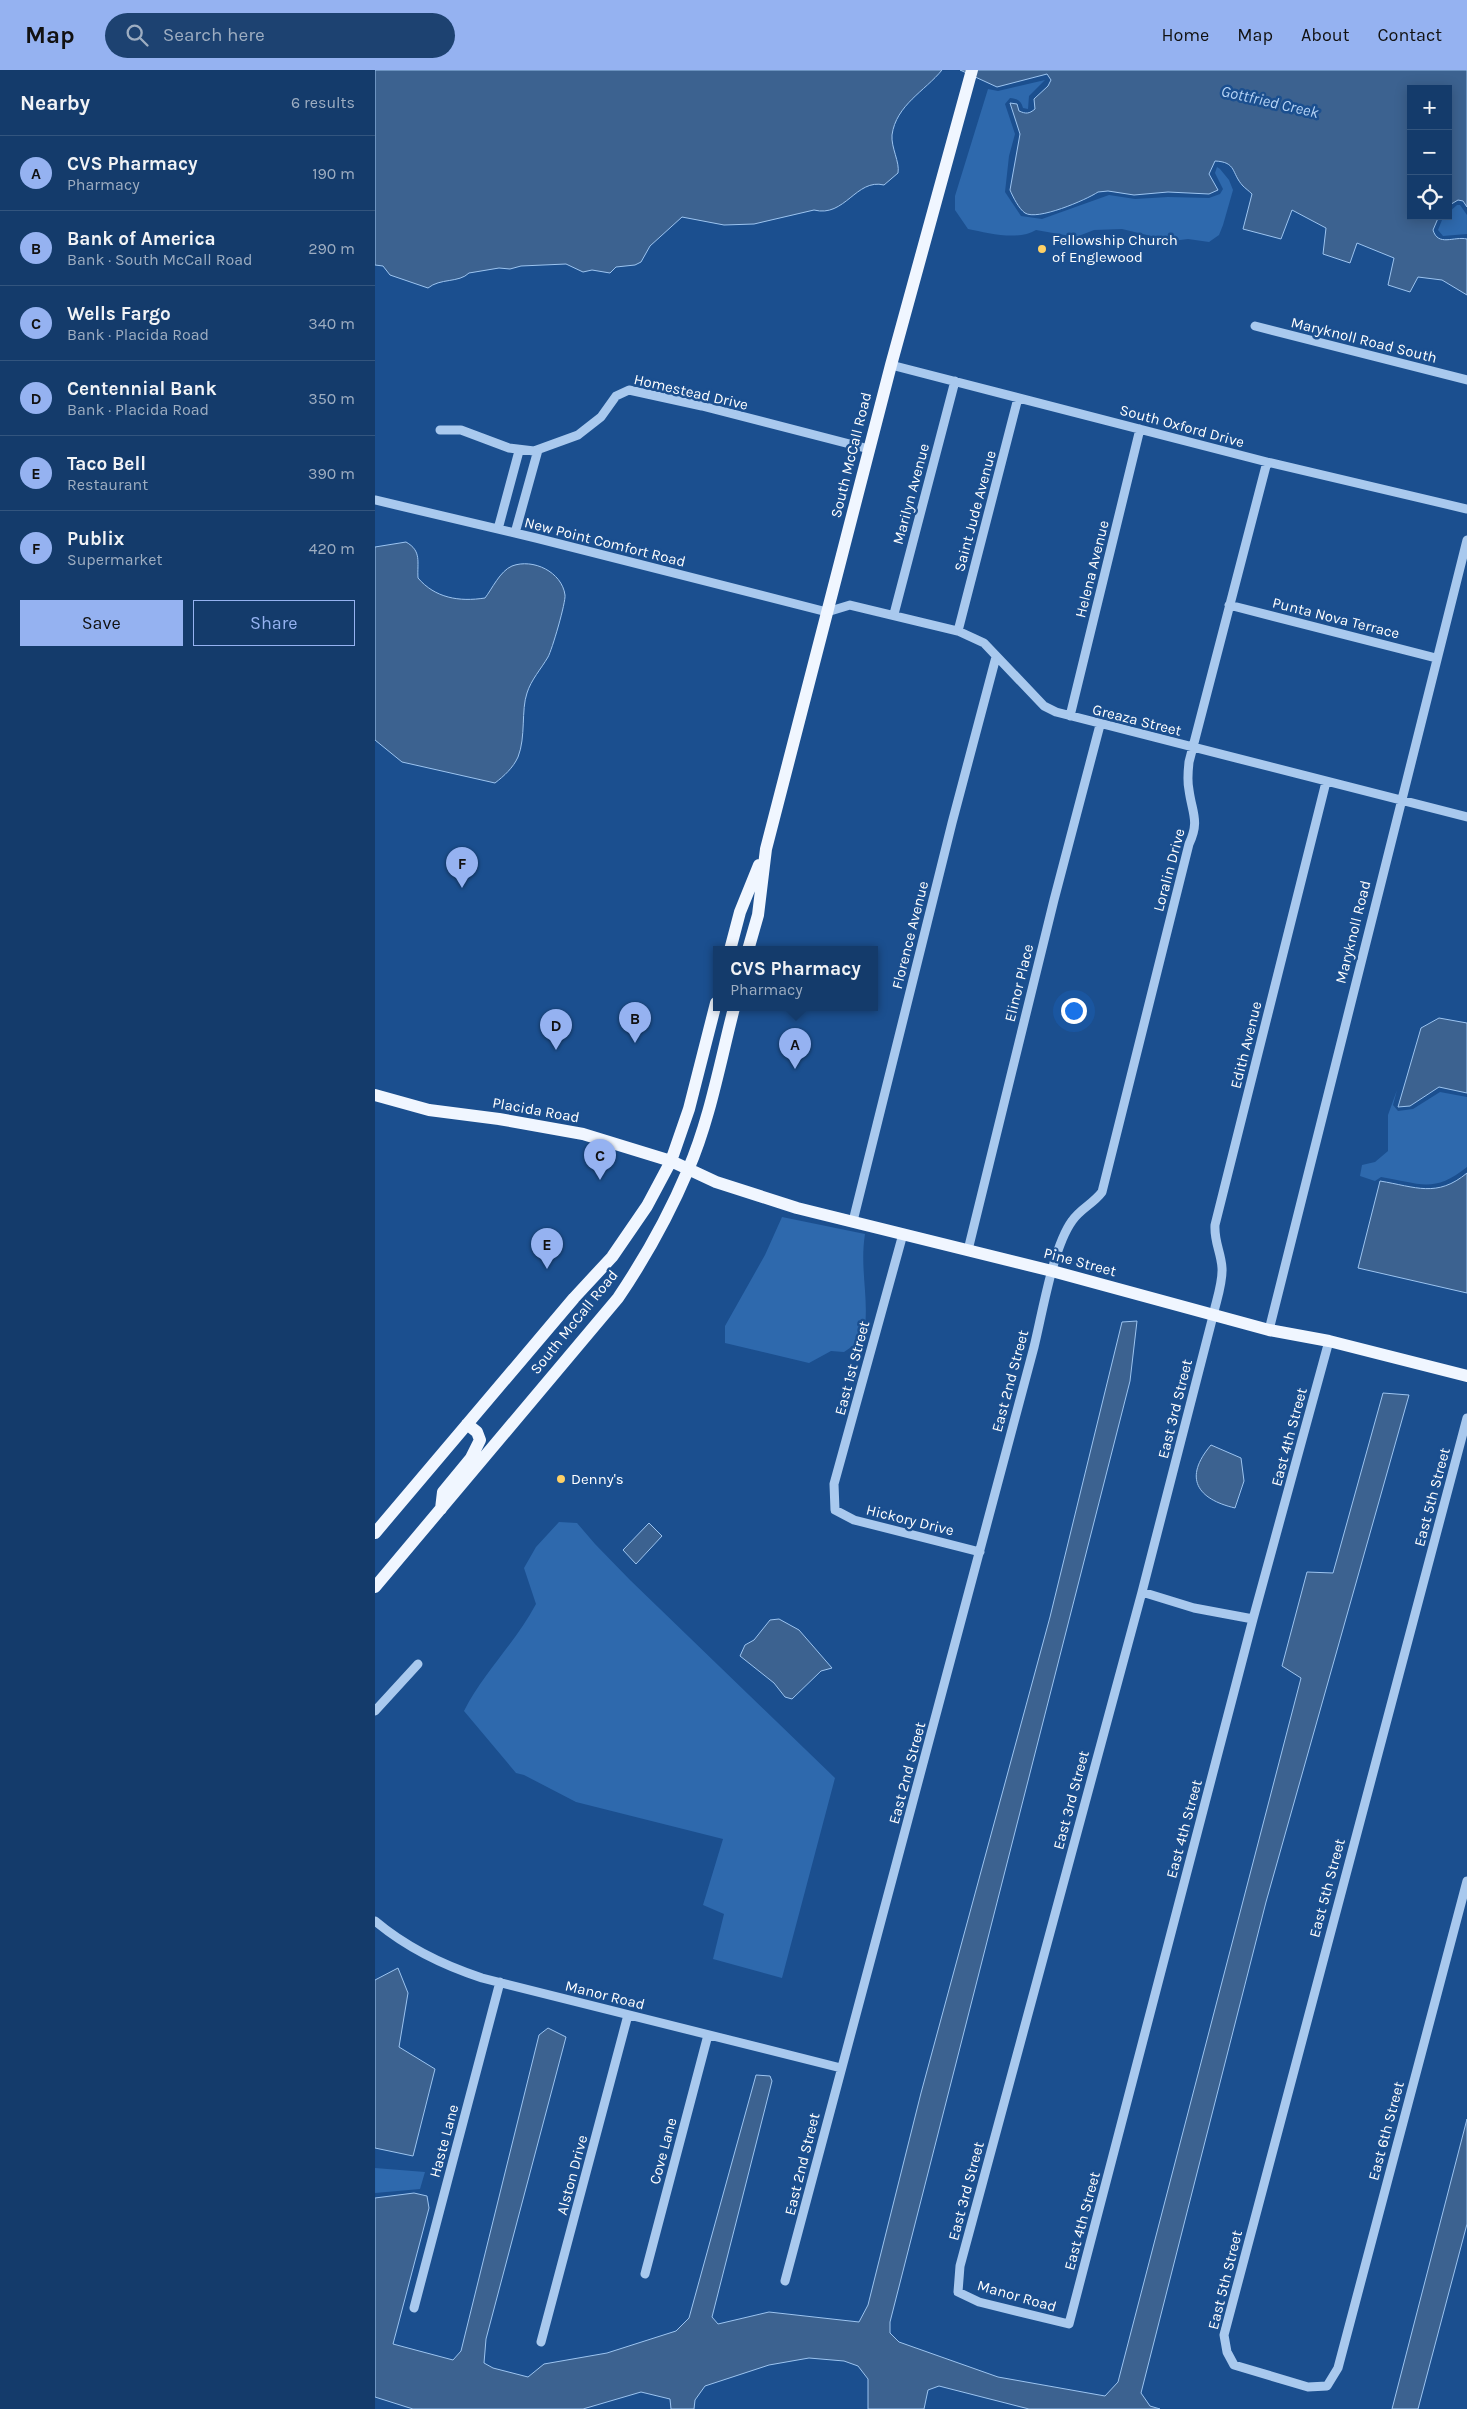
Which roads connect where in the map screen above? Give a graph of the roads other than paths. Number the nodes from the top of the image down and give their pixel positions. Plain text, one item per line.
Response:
1 (972, 70) edge
2 (1255, 326) dead end
3 (891, 365) junction
4 (1467, 380) edge
5 (955, 382) junction
6 (1018, 398) junction
7 (1140, 429) junction
8 (440, 430) dead end
9 (869, 449) junction
10 (519, 450) junction
11 (538, 450) junction
12 (1267, 462) junction
13 (375, 500) edge
14 (1467, 510) edge
15 (498, 529) junction
16 (515, 533) junction
17 (1467, 540) edge
18 (1229, 605) junction
19 (827, 612) junction
20 (894, 614) junction
21 (958, 631) junction
22 (996, 657) junction
23 (1436, 658) junction
24 (1070, 716) junction
25 (1100, 725) junction
26 (1193, 748) junction
27 (1327, 782) junction
28 (1400, 801) junction
29 (1467, 817) edge
30 (766, 849) junction
31 (731, 946) edge
32 (749, 946) edge
33 (714, 1011) edge
34 (733, 1011) edge
35 (375, 1095) edge
36 (671, 1161) junction
37 (689, 1169) junction
38 (853, 1221) junction
39 (903, 1234) junction
40 (968, 1250) junction
41 (1052, 1271) junction
42 (1213, 1316) junction
43 (1269, 1330) junction
44 (1329, 1341) junction
45 (1467, 1376) edge
46 (1467, 1418) edge
47 (467, 1424) junction
48 (441, 1509) junction
49 (835, 1510) joint
50 (375, 1533) edge
51 (980, 1552) junction
52 (375, 1587) edge
53 (1142, 1592) junction
54 (1253, 1619) junction
55 (418, 1664) dead end
56 (375, 1710) edge
57 (1467, 1881) edge
58 (375, 1921) edge
59 (500, 1982) junction
60 (628, 2014) junction
61 (708, 2035) junction
62 (841, 2068) junction
63 (645, 2274) dead end
64 (785, 2281) dead end
65 (958, 2292) joint
66 (414, 2308) dead end
67 (1069, 2324) joint
68 (541, 2342) dead end
69 (1327, 2386) joint

1 - 3 main road, South McCall Road
2 - 4 street, Maryknoll Road South
3 - 5 street, South Oxford Drive
3 - 9 main road, South McCall Road
5 - 6 street, South Oxford Drive
5 - 20 street, Marilyn Avenue
6 - 7 street, South Oxford Drive
6 - 21 street, Saint Jude Avenue
7 - 12 street, South Oxford Drive
7 - 24 street, Helena Avenue
8 - 10 street, Homestead Drive
9 - 11 street, Homestead Drive
9 - 19 main road, South McCall Road
10 - 11 street, Homestead Drive
10 - 15 street
11 - 16 street
12 - 14 street, South Oxford Drive
12 - 18 street, Loralin Drive
13 - 15 street, New Point Comfort Road
15 - 16 street, New Point Comfort Road
16 - 19 street, New Point Comfort Road
17 - 23 street, Maryknoll Road
18 - 23 street, Punta Nova Terrace
18 - 26 street, Loralin Drive
19 - 20 street, Greaza Street
19 - 30 main road, South McCall Road
20 - 21 street, Greaza Street
21 - 22 street, Greaza Street
22 - 24 street, Greaza Street
22 - 38 street, Florence Avenue
23 - 28 street, Maryknoll Road
24 - 25 street, Greaza Street
25 - 26 street, Greaza Street
25 - 40 street, Elinor Place
26 - 27 street, Greaza Street
26 - 41 street, Loralin Drive
27 - 28 street, Greaza Street
27 - 42 street, Edith Avenue
28 - 29 street, Greaza Street
28 - 43 street, Maryknoll Road
30 - 31 main road, South McCall Road
30 - 32 main road, South McCall Road
33 - 36 main road, South McCall Road
34 - 37 main road, South McCall Road
35 - 36 main road, Placida Road
36 - 37 main road, Placida Road
36 - 47 main road, South McCall Road
37 - 38 main road, Pine Street
37 - 48 main road, South McCall Road
38 - 39 main road, Pine Street
39 - 40 main road, Pine Street
39 - 49 street, East 1st Street
40 - 41 main road, Pine Street
41 - 42 main road, Pine Street
41 - 51 street, East 2nd Street
42 - 43 main road, Pine Street
42 - 53 street, East 3rd Street
43 - 44 main road, Pine Street
44 - 45 main road, Pine Street
44 - 54 street, East 4th Street
46 - 69 street, East 5th Street
47 - 48 main road
47 - 50 main road, South McCall Road
48 - 52 main road, South McCall Road
49 - 51 street, Hickory Drive
51 - 62 street, East 2nd Street
53 - 54 street
53 - 65 street, East 3rd Street
54 - 67 street, East 4th Street
55 - 56 street
57 - 69 street, East 6th Street
58 - 59 street, Manor Road
59 - 60 street, Manor Road
59 - 66 street, Haste Lane
60 - 61 street, Manor Road
60 - 68 street, Alston Drive
61 - 62 street, Manor Road
61 - 63 street, Cove Lane
62 - 64 street, East 2nd Street
65 - 67 street, Manor Road

